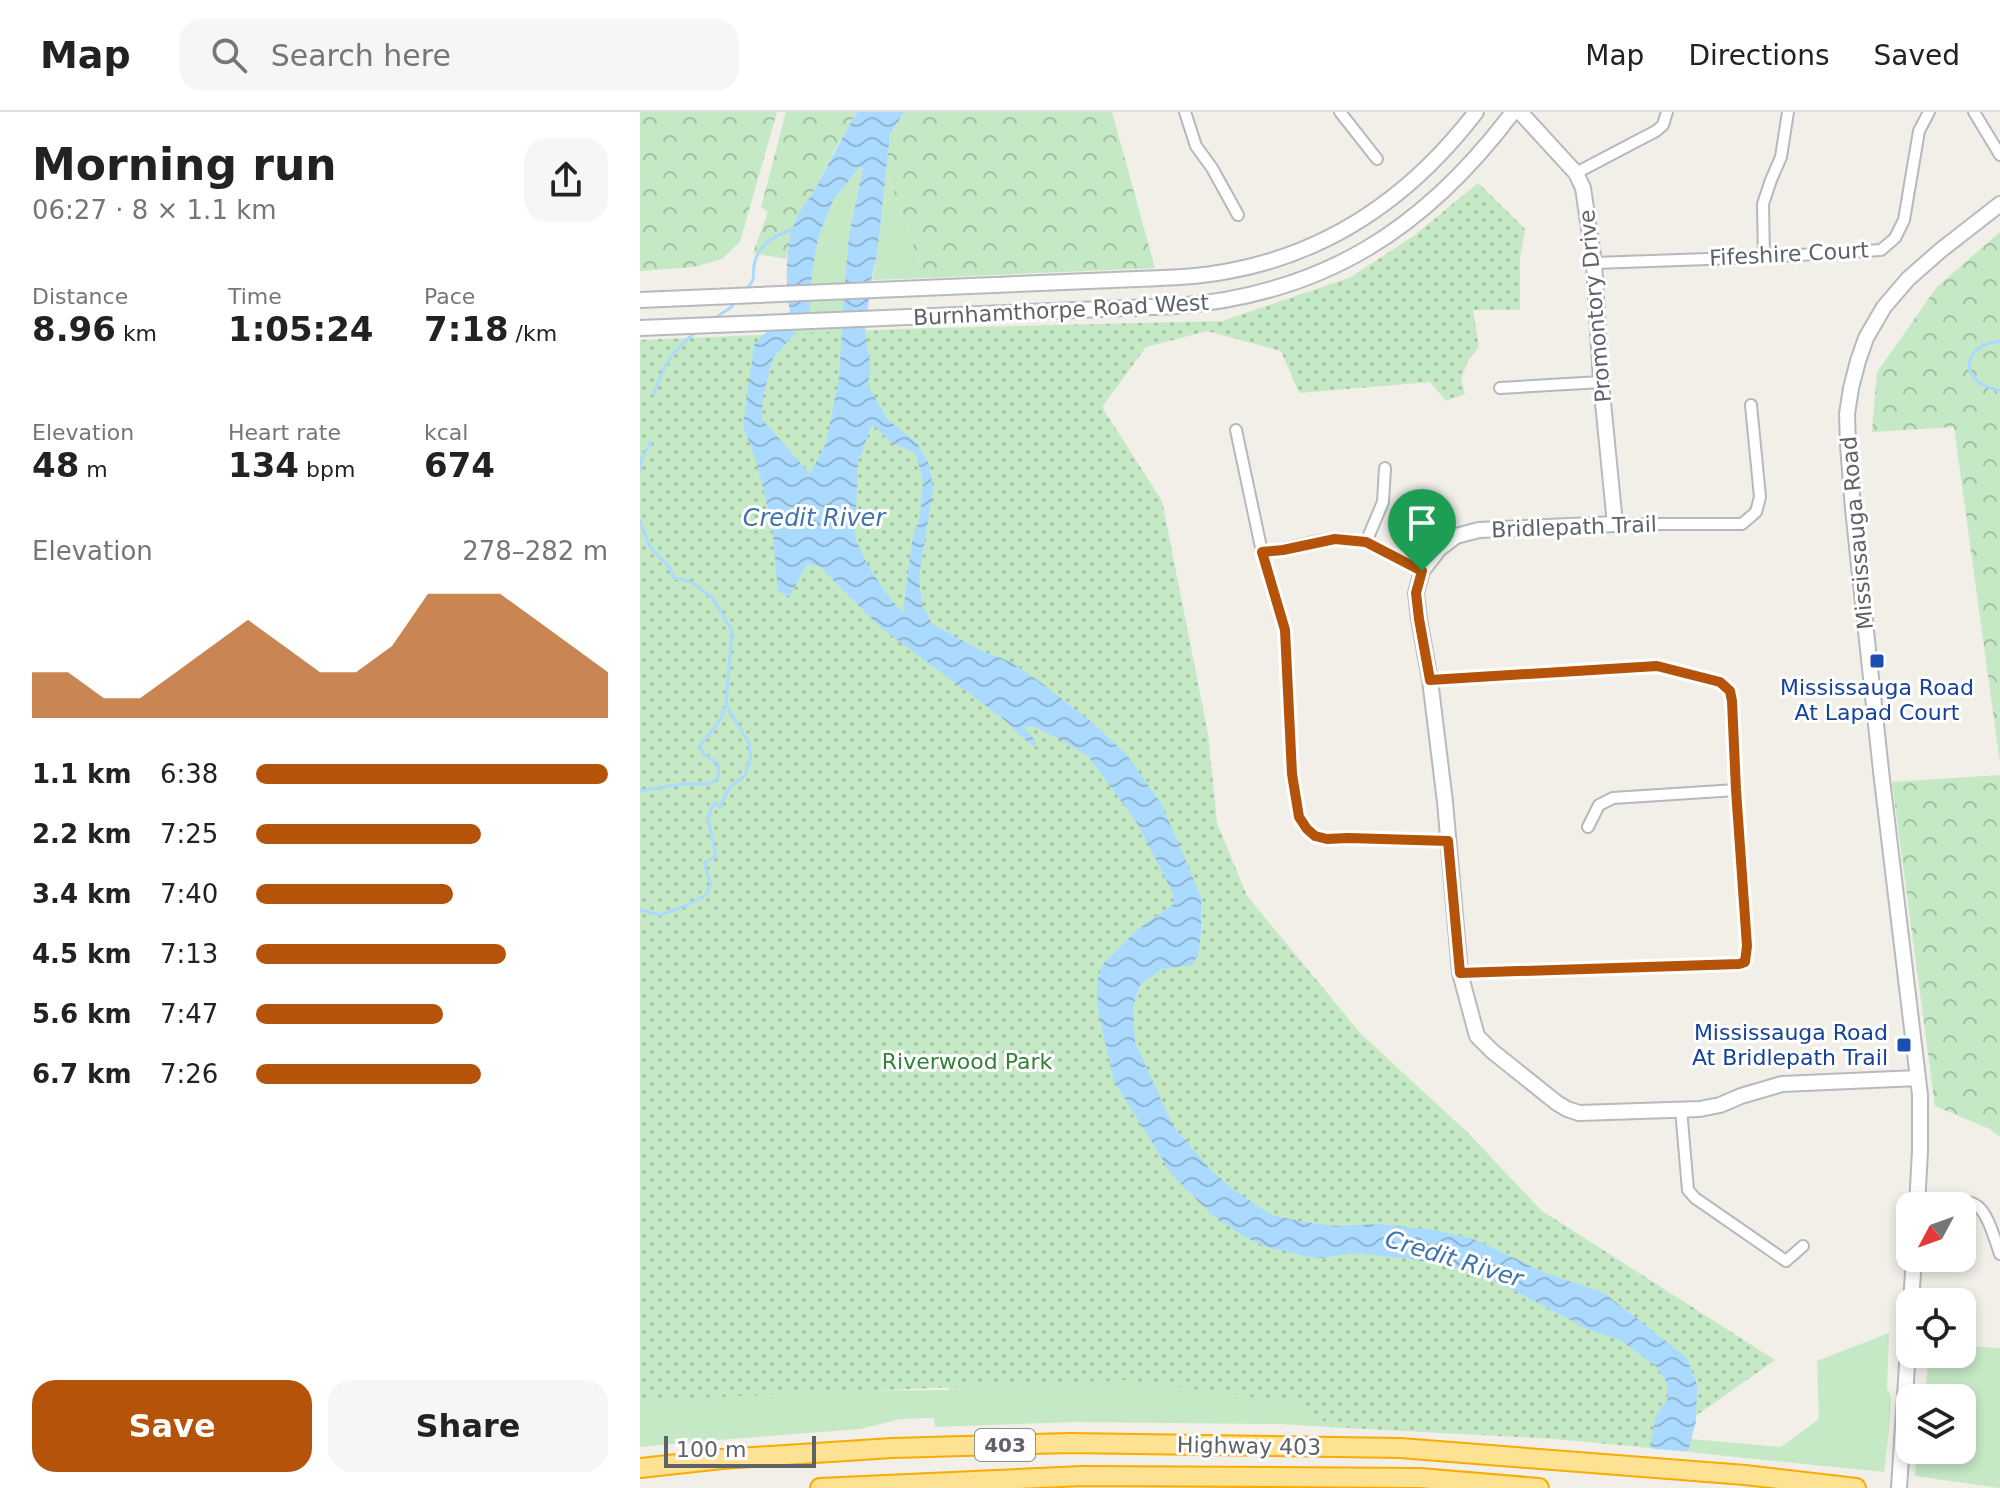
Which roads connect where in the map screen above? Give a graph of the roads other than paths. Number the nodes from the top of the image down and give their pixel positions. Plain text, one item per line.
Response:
1 (1185, 112) edge
2 (1340, 112) edge
3 (1476, 112) edge
4 (1513, 112) edge
5 (1520, 112) edge
6 (1667, 112) edge
7 (1788, 112) edge
8 (1929, 112) edge
9 (1974, 112) edge
10 (2000, 155) edge
11 (1377, 159) dead end
12 (1576, 173) junction
13 (2000, 204) edge
14 (1238, 215) dead end
15 (1764, 257) junction
16 (1594, 263) junction
17 (640, 300) edge
18 (640, 328) edge
19 (1601, 382) junction
20 (1500, 388) dead end
21 (1751, 405) dead end
22 (1236, 430) dead end
23 (1385, 468) dead end
24 (1615, 524) junction
25 (1366, 542) junction
26 (1262, 552) junction
27 (1422, 571) junction
28 (1430, 680) junction
29 (1736, 790) junction
30 (1588, 827) dead end
31 (1448, 841) junction
32 (1460, 973) junction
33 (1918, 1078) junction
34 (1681, 1109) junction
35 (1919, 1192) edge
36 (1976, 1204) edge
37 (1803, 1246) dead end
38 (2000, 1254) edge
39 (1907, 1368) edge
40 (640, 1468) edge
41 (820, 1488) edge
42 (1539, 1488) edge
43 (1856, 1488) edge
44 (1899, 1488) edge

1 - 14 street
2 - 11 street
3 - 17 main road, Burnhamthorpe Road West
4 - 18 main road, Burnhamthorpe Road West
5 - 12 main road, Promontory Drive
6 - 12 street
7 - 15 street
8 - 15 street, Fifeshire Court
9 - 10 street
12 - 16 main road, Promontory Drive
13 - 33 main road, Mississauga Road
15 - 16 street, Fifeshire Court
16 - 19 main road, Promontory Drive
19 - 20 street
19 - 24 main road, Promontory Drive
21 - 24 street, Bridlepath Trail
22 - 26 street
23 - 25 street
24 - 27 main road, Bridlepath Trail
25 - 26 street
25 - 27 street
26 - 31 street
27 - 28 main road
28 - 29 street
28 - 31 main road
29 - 30 street
29 - 32 street
31 - 32 main road
32 - 34 main road
33 - 34 main road
33 - 35 main road, Mississauga Road
34 - 37 street
36 - 38 street
39 - 44 main road
40 - 43 highway, Highway 403 / 403
41 - 42 highway, Highway 403 / 403

